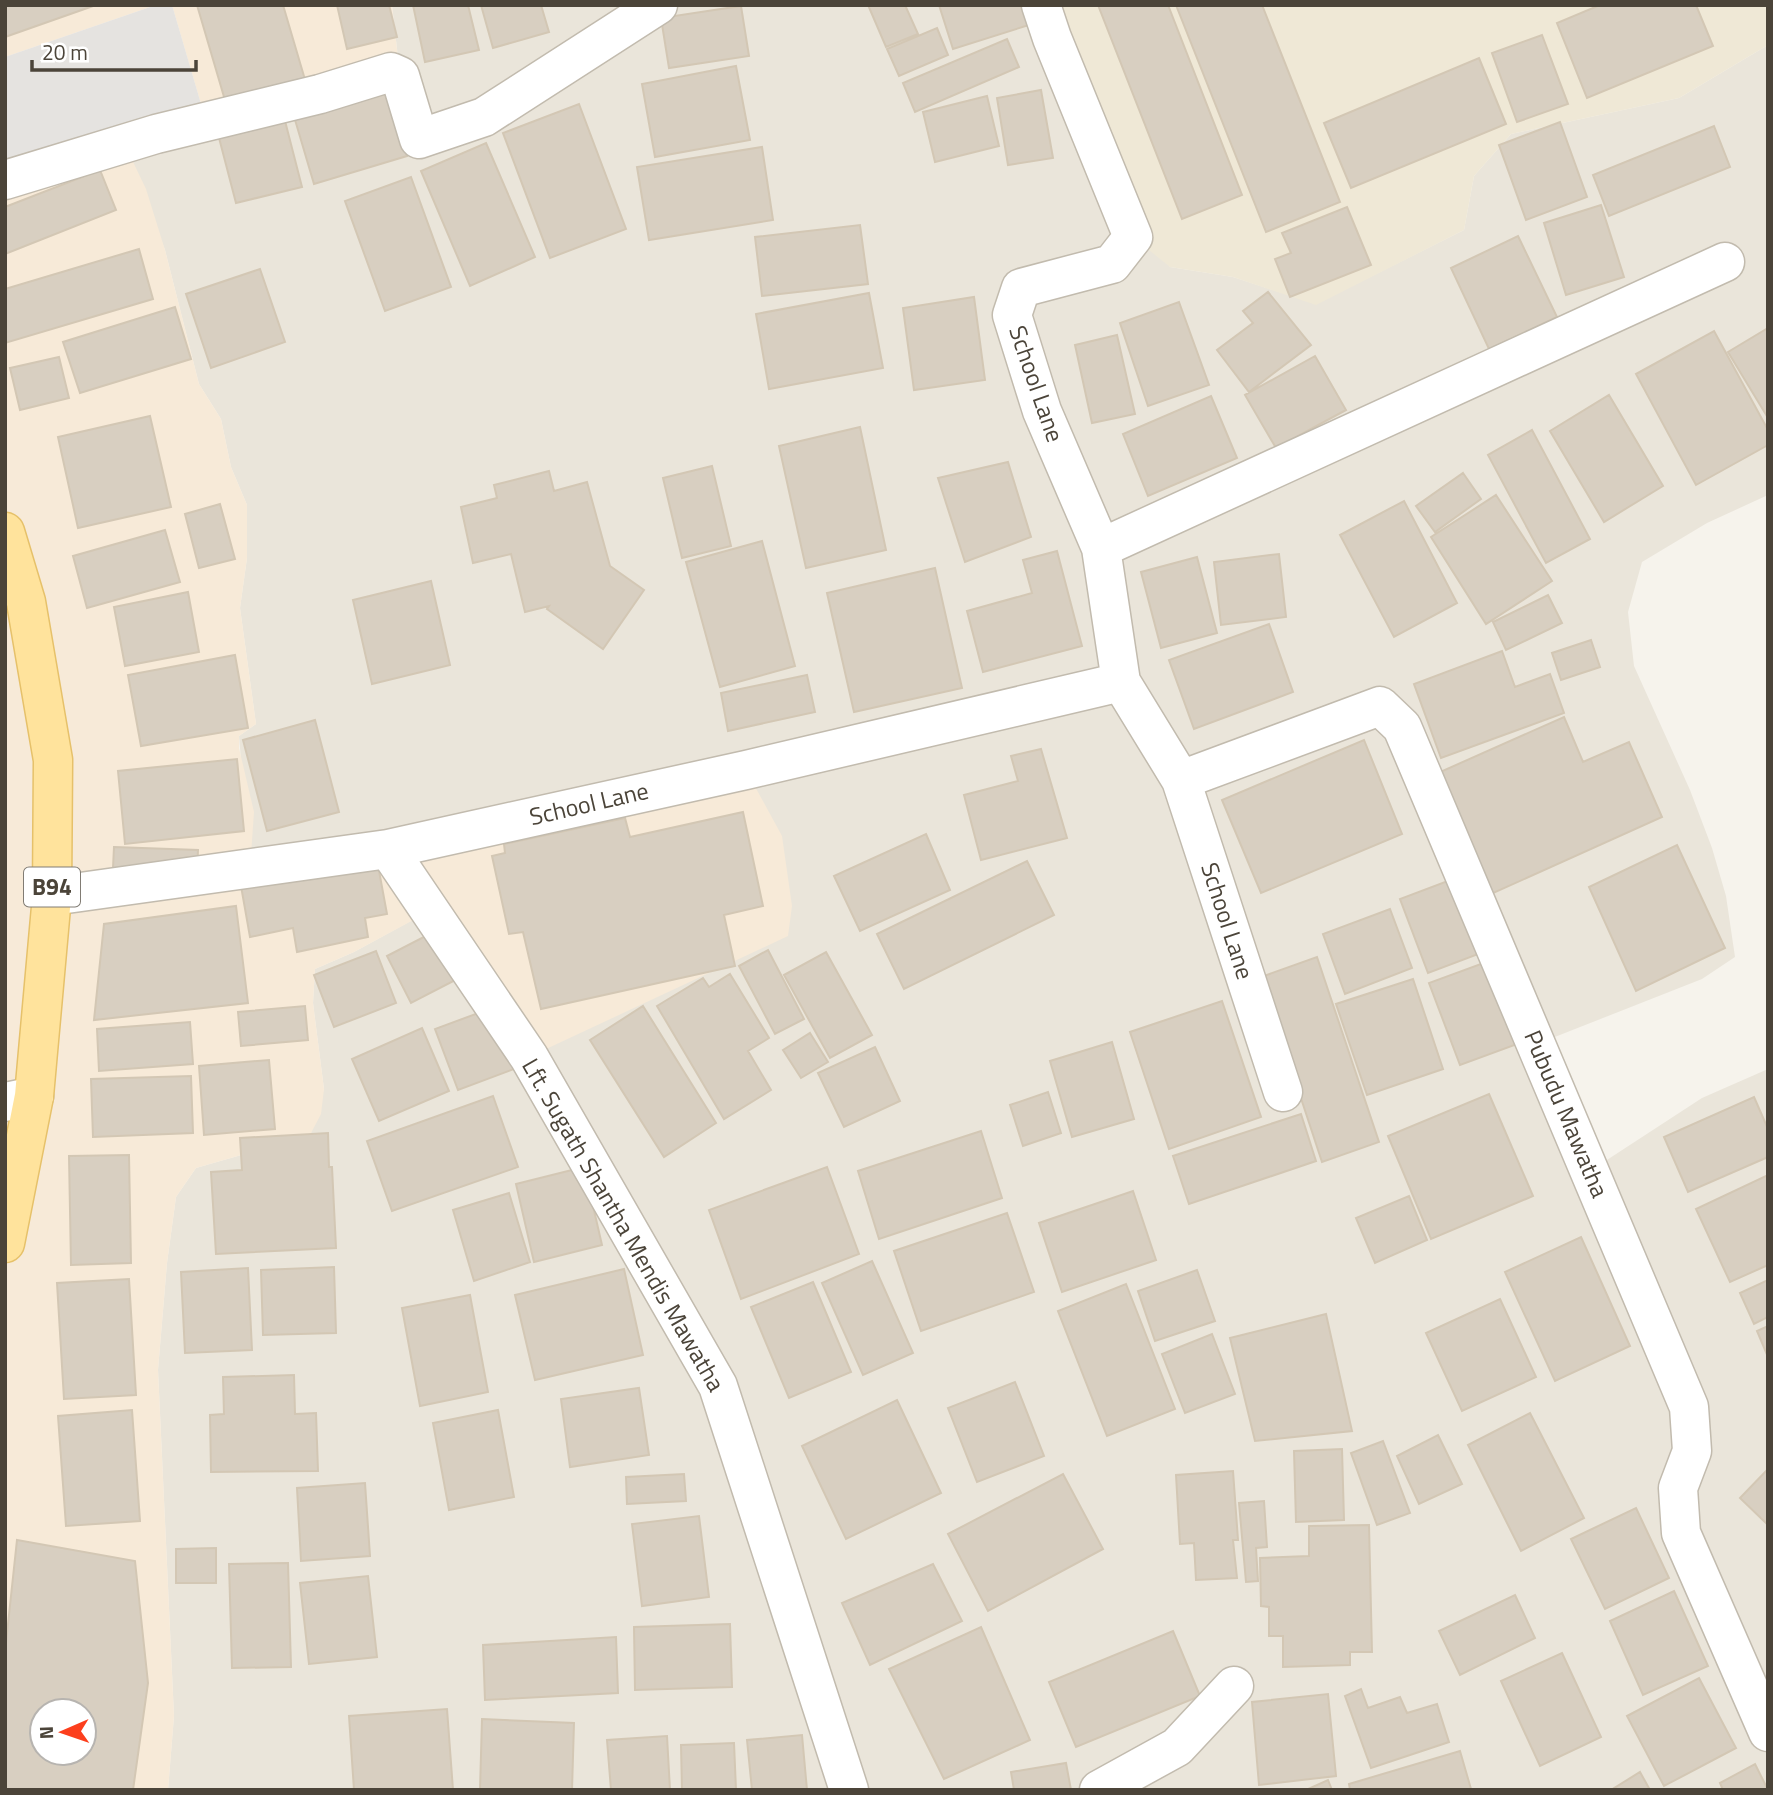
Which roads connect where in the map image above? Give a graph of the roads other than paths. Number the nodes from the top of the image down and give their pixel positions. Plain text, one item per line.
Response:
1 (658, 5) edge
2 (1041, 5) edge
3 (5, 180) edge
4 (1725, 262) dead end
5 (5, 533) edge
6 (1101, 548) junction
7 (1121, 682) junction
8 (1181, 780) junction
9 (388, 849) junction
10 (52, 896) junction
11 (1283, 1092) dead end
12 (20, 1099) edge
13 (5, 1243) edge
14 (1234, 1686) dead end
15 (1768, 1732) edge
16 (849, 1790) edge
17 (1099, 1790) edge

1 - 3 street
2 - 6 street, School Lane
4 - 6 street
5 - 10 main road, B94
6 - 7 street, School Lane
7 - 8 street, School Lane
7 - 9 street, School Lane
8 - 11 street, School Lane
8 - 15 street, Pubudu Mawatha
9 - 10 street, School Lane
9 - 16 street, Lft. Sugath Shantha Mendis Mawatha
10 - 12 main road, B94
12 - 13 main road, B94
14 - 17 street

